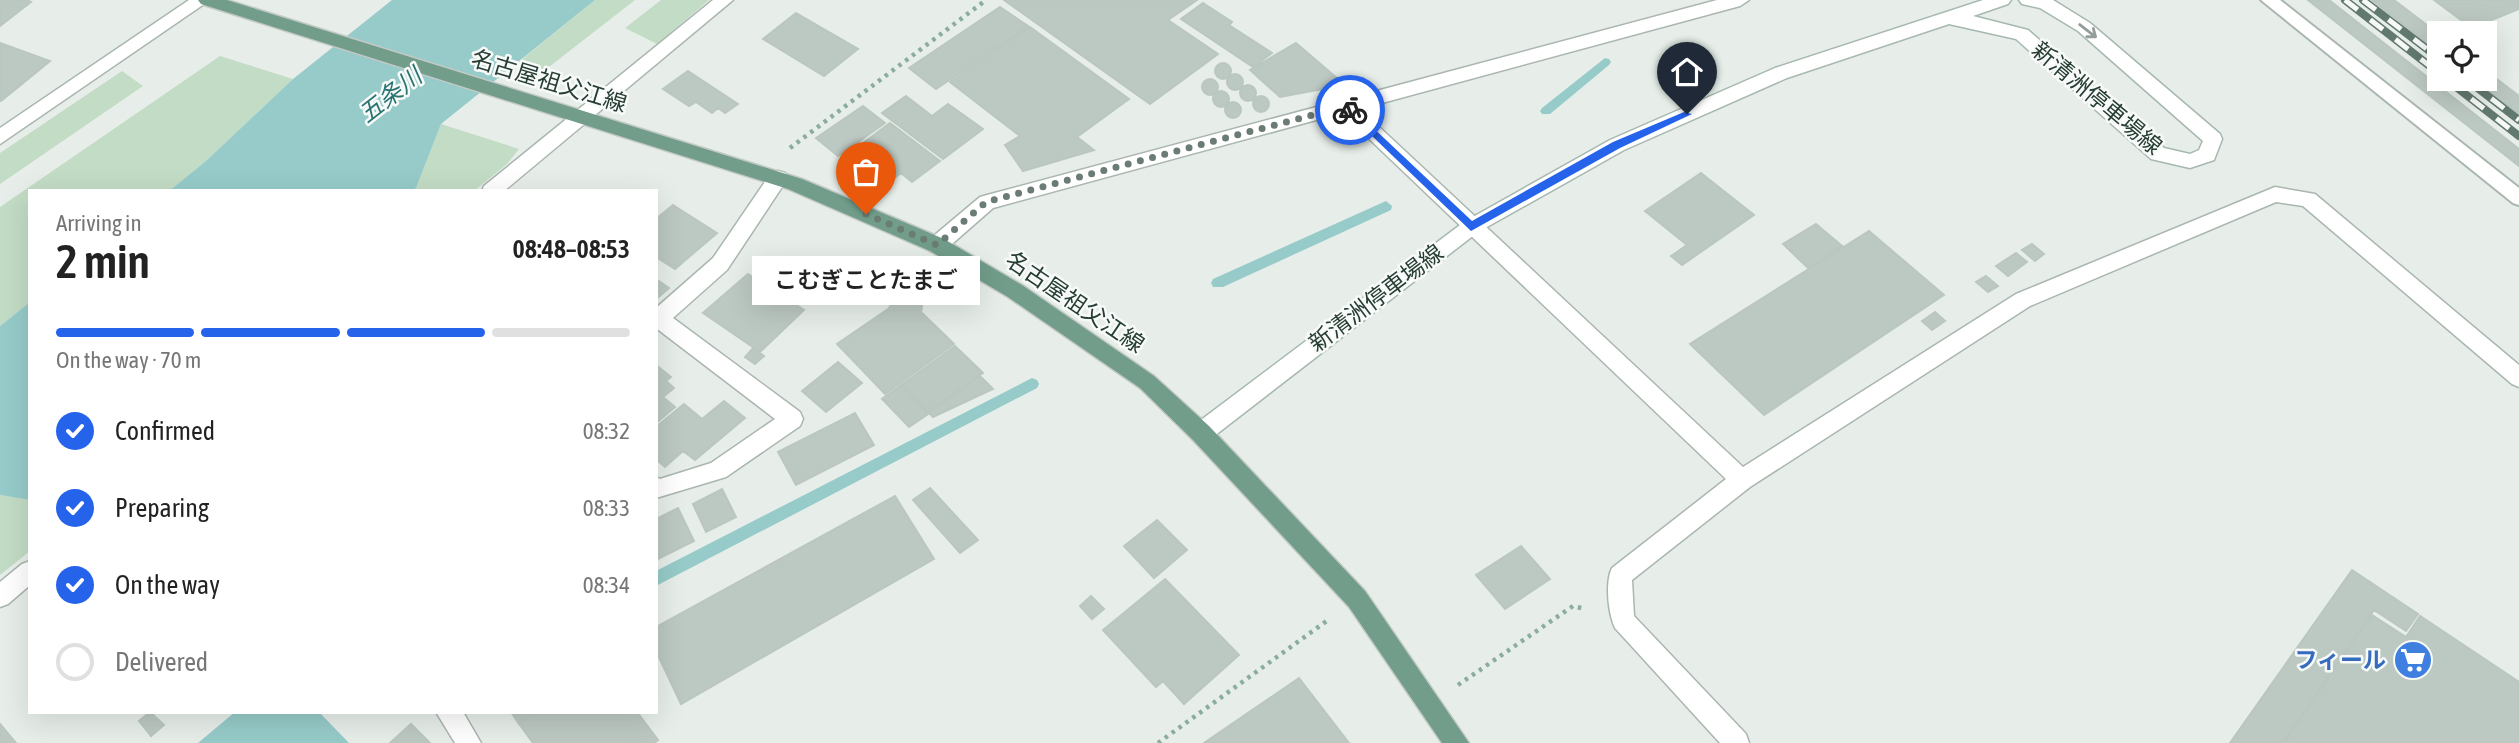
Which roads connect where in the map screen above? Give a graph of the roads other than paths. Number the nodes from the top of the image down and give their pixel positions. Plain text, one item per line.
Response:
1 (201, 0) edge
2 (207, 0) edge
3 (724, 0) edge
4 (1740, 0) edge
5 (2002, 0) edge
6 (2028, 0) edge
7 (2269, 0) edge
8 (1690, 5) edge
9 (1948, 19) junction
10 (1346, 106) junction
11 (579, 118) junction
12 (0, 137) edge
13 (768, 175) junction
14 (493, 189) edge
15 (2519, 198) edge
16 (1471, 227) junction
17 (937, 245) junction
18 (658, 318) edge
19 (658, 320) edge
20 (2519, 378) edge
21 (1200, 433) junction
22 (1742, 480) junction
23 (658, 488) edge
24 (28, 573) edge
25 (0, 596) edge
26 (449, 714) edge
27 (469, 743) edge
28 (1457, 743) edge
29 (1737, 743) edge

1 - 12 street
2 - 11 main road, 名古屋祖父江線
3 - 11 street
4 - 8 street
5 - 9 street, 新清洲停車場線
6 -> 9 street, 新清洲停車場線
7 - 15 lane
8 - 10 street
9 - 16 street, 新清洲停車場線
10 - 16 street
10 - 17 street
11 - 13 main road, 名古屋祖父江線
11 - 14 street
13 - 17 main road, 名古屋祖父江線
13 - 18 street
16 - 21 street, 新清洲停車場線
16 - 22 street
17 - 21 main road, 名古屋祖父江線
19 - 23 street
20 - 22 street
21 - 28 main road, 名古屋祖父江線
22 - 29 street
24 - 25 street
26 - 27 street

